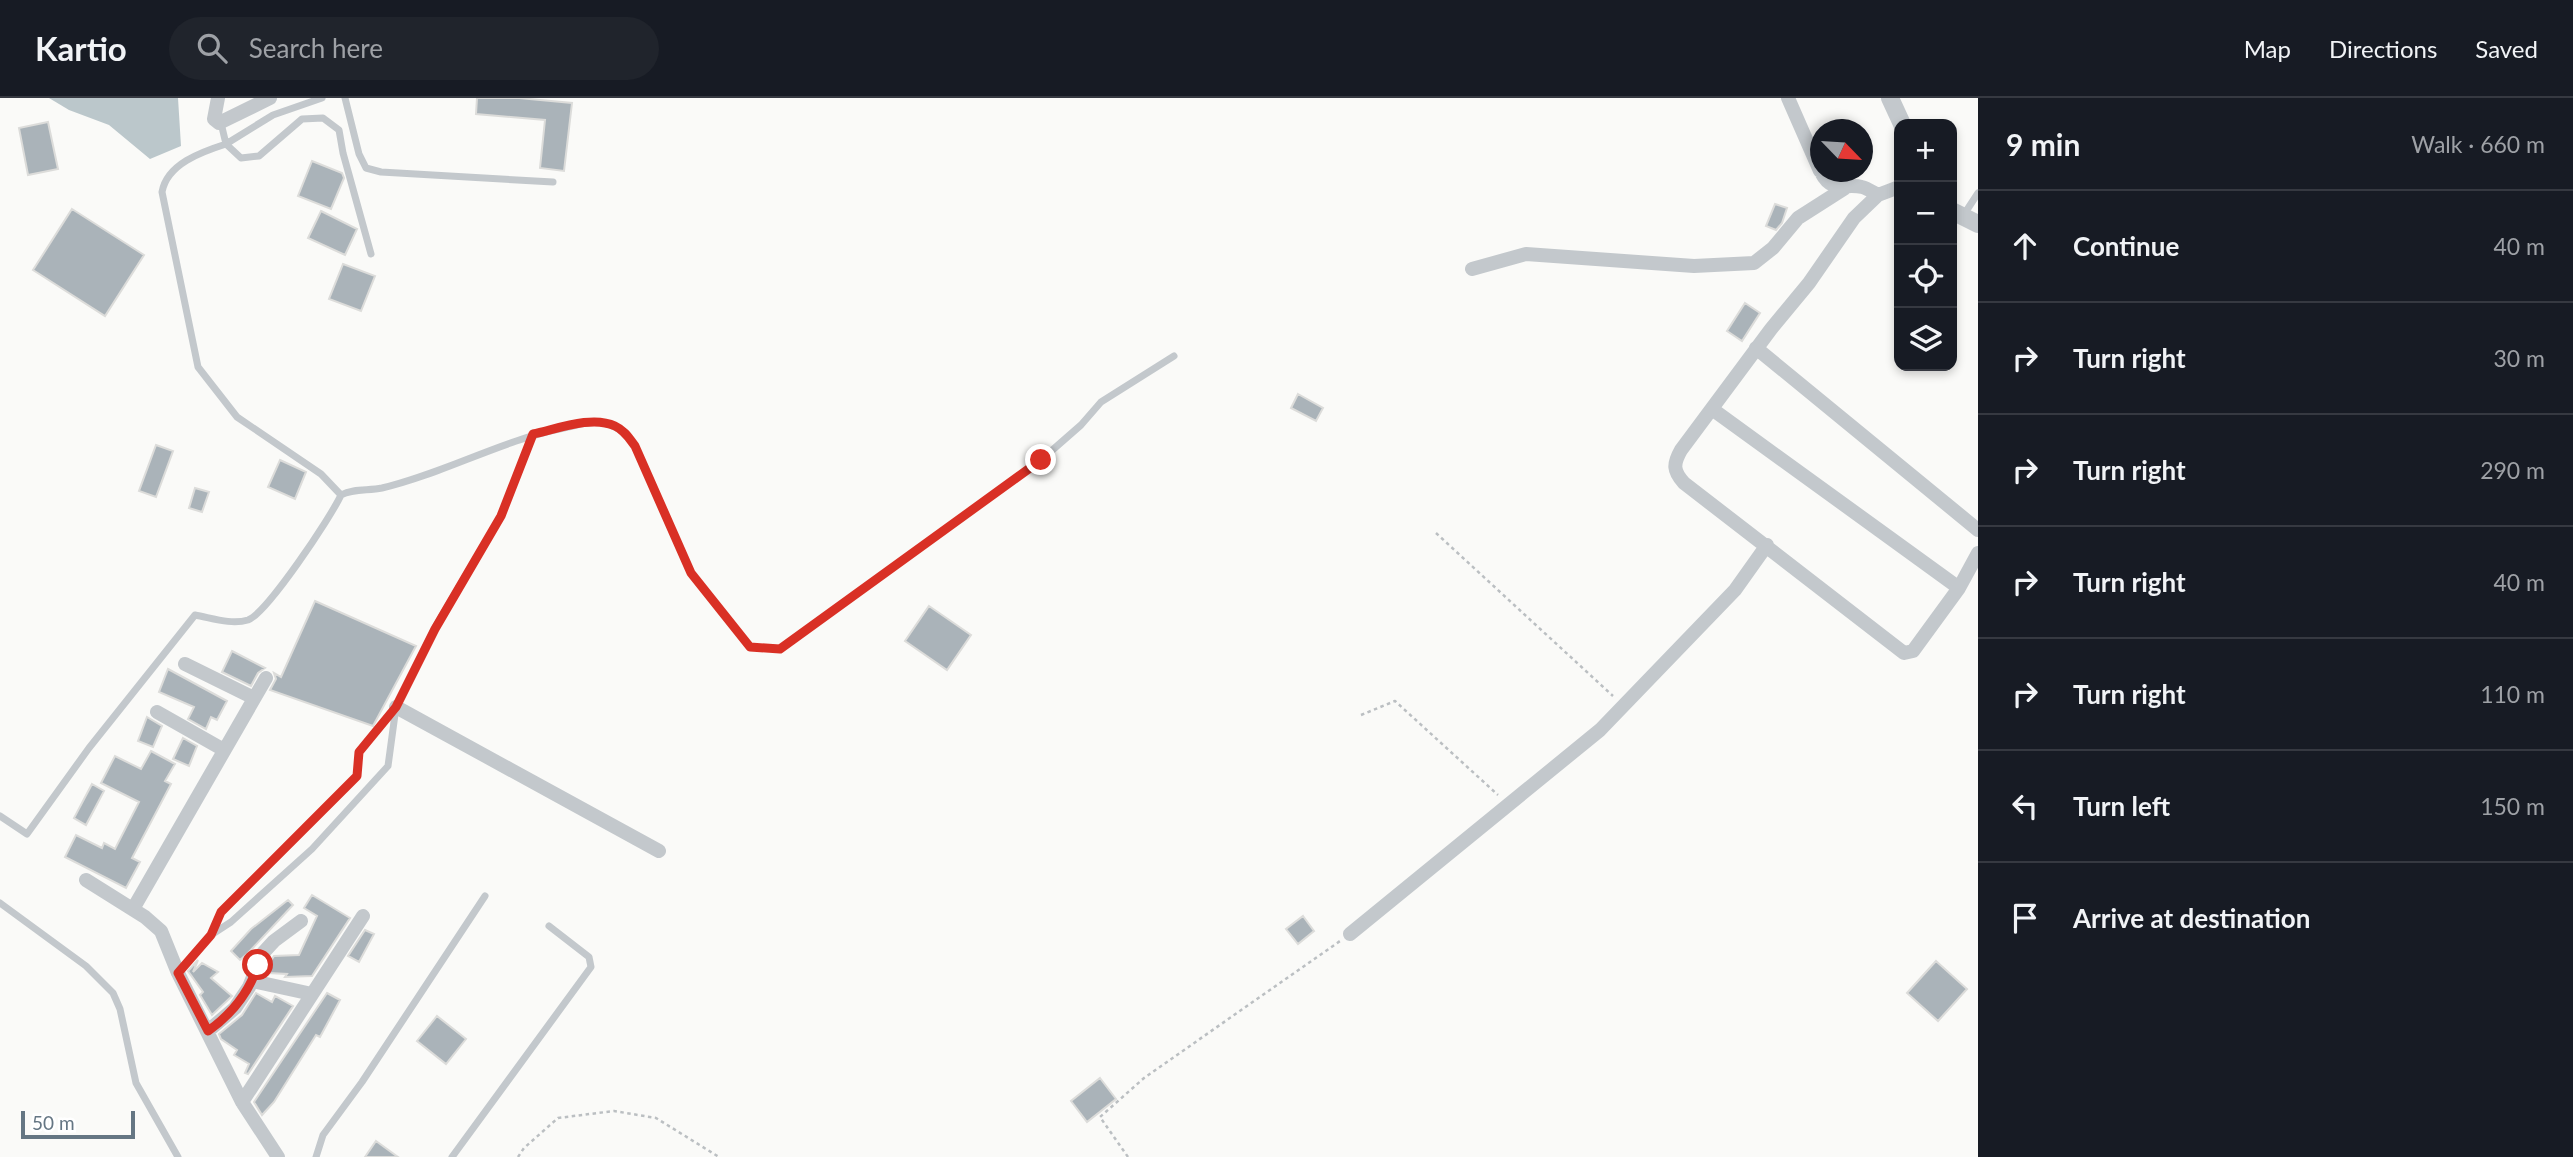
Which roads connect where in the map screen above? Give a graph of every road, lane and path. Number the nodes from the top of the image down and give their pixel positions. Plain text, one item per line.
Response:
1 (270, 98) edge
2 (322, 98) edge
3 (345, 98) edge
4 (1788, 98) edge
5 (1890, 98) edge
6 (219, 100) edge
7 (1900, 119) edge
8 (221, 122) junction
9 (226, 144) junction
10 (1810, 147) edge
11 (553, 181) dead end
12 (1830, 182) edge
13 (1845, 188) junction
14 (1894, 189) edge
15 (1978, 193) edge
16 (1878, 195) junction
17 (1964, 217) edge
18 (371, 254) dead end
19 (1472, 269) dead end
20 (1756, 348) junction
21 (1174, 356) dead end
22 (1712, 409) junction
23 (533, 434) junction
24 (341, 495) junction
25 (1978, 530) edge
26 (1436, 533) dead end
27 (1767, 545) junction
28 (1978, 553) edge
29 (1958, 588) junction
30 (186, 664) dead end
31 (266, 678) dead end
32 (254, 698) junction
33 (1623, 705) junction
34 (396, 707) junction
35 (157, 712) dead end
36 (1361, 715) dead end
37 (224, 750) junction
38 (1508, 805) junction
39 (0, 816) edge
40 (659, 850) dead end
41 (86, 880) dead end
42 (485, 896) dead end
43 (0, 903) edge
44 (133, 909) junction
45 (363, 916) dead end
46 (301, 921) dead end
47 (549, 926) dead end
48 (1350, 934) joint
49 (211, 935) junction
50 (178, 973) junction
51 (252, 981) junction
52 (312, 994) junction
53 (208, 1031) junction
54 (243, 1102) junction
55 (178, 1157) edge
56 (278, 1157) edge
57 (316, 1157) edge
58 (452, 1157) edge
59 (518, 1157) edge
60 (719, 1157) edge
61 (1128, 1157) edge

1 - 8 street
2 - 9 lane
3 - 11 lane
4 - 10 street
5 - 7 street
6 - 8 street
8 - 9 lane
9 - 18 lane
9 - 24 lane
12 - 13 street
13 - 16 street
13 - 19 street
14 - 16 street
15 - 17 lane
16 - 20 street
20 - 22 street
20 - 25 street
21 - 23 lane
22 - 27 street
22 - 29 street
23 - 24 lane
23 - 34 lane
24 - 39 lane
26 - 33 path
27 - 29 street
27 - 33 street
28 - 29 street
30 - 32 street
31 - 32 street
32 - 37 street
33 - 38 street
34 - 40 street
34 - 49 lane
34 - 49 lane
35 - 37 street
36 - 38 path
37 - 44 street
38 - 48 street
41 - 44 street
42 - 57 lane
43 - 55 lane
44 - 50 street
45 - 52 street
46 - 51 street
47 - 58 lane
48 - 61 path
49 - 50 lane
50 - 53 street
51 - 52 street
51 - 53 street
52 - 54 street
53 - 54 street
54 - 56 street
59 - 60 path

